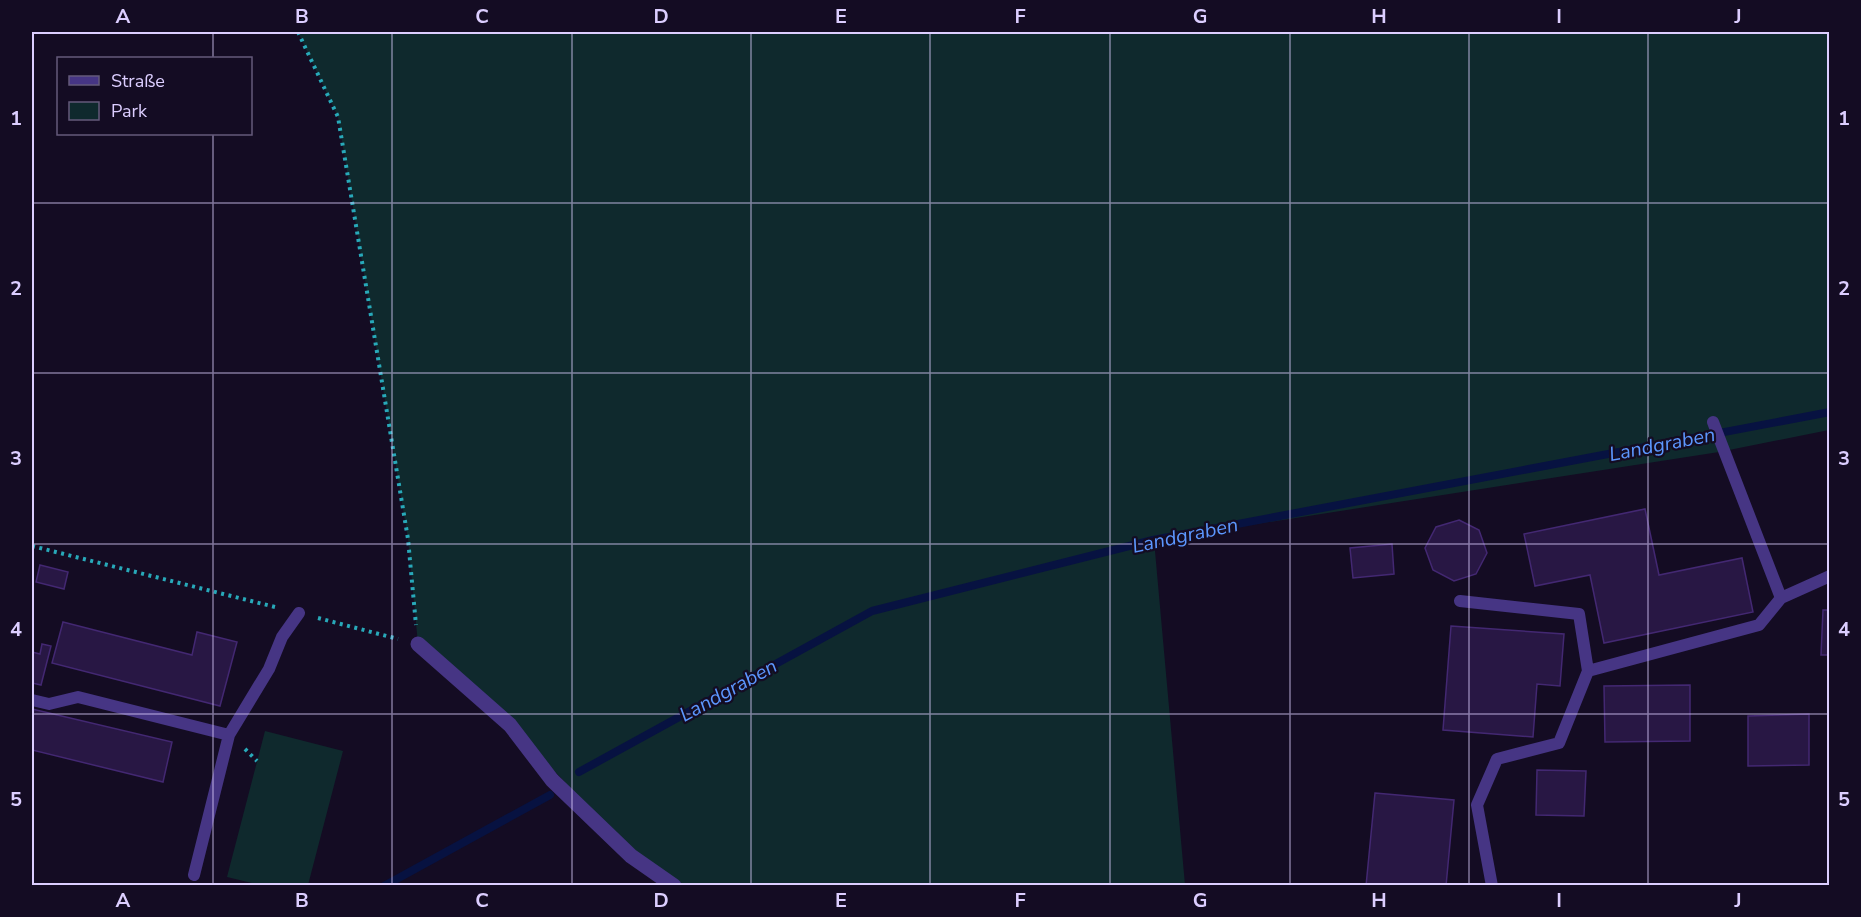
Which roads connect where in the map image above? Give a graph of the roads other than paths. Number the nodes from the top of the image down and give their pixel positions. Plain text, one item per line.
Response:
1 (1713, 422) dead end
2 (1830, 576) edge
3 (1781, 598) junction
4 (1460, 601) dead end
5 (300, 613) road end
6 (418, 644) road end
7 (1588, 671) junction
8 (32, 700) edge
9 (229, 735) junction
10 (194, 875) dead end
11 (674, 885) edge
12 (1491, 885) edge

1 - 3 lane
2 - 3 lane
3 - 7 lane
4 - 7 lane
5 - 9 lane
6 - 11 street
7 - 12 lane
8 - 9 lane
9 - 10 lane

